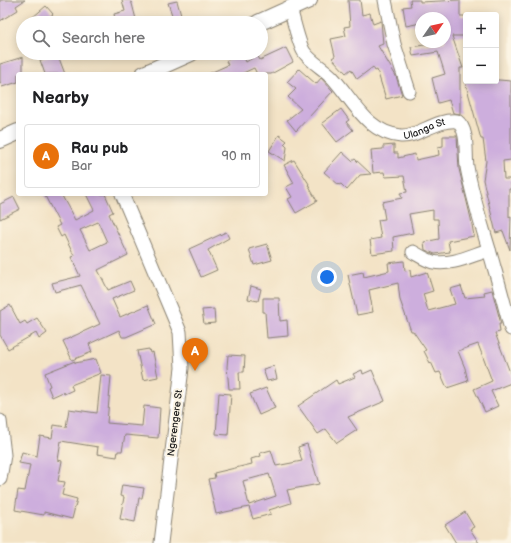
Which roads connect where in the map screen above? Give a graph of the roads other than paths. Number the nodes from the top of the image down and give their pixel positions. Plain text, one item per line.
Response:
1 (310, 0) edge
2 (385, 0) edge
3 (290, 8) junction
4 (268, 18) edge
5 (175, 60) edge
6 (148, 72) edge
7 (409, 92) dead end
8 (16, 133) edge
9 (0, 140) edge
10 (123, 196) edge
11 (489, 250) junction
12 (413, 252) dead end
13 (511, 329) edge
14 (0, 421) edge
15 (0, 479) edge
16 (161, 543) edge

1 - 3 street
2 - 7 street
3 - 4 street
3 - 11 street, Ulanga St
5 - 6 street
8 - 9 street
10 - 16 street, Ngerengere St
11 - 12 street
11 - 13 street, Ulanga St
14 - 15 street

